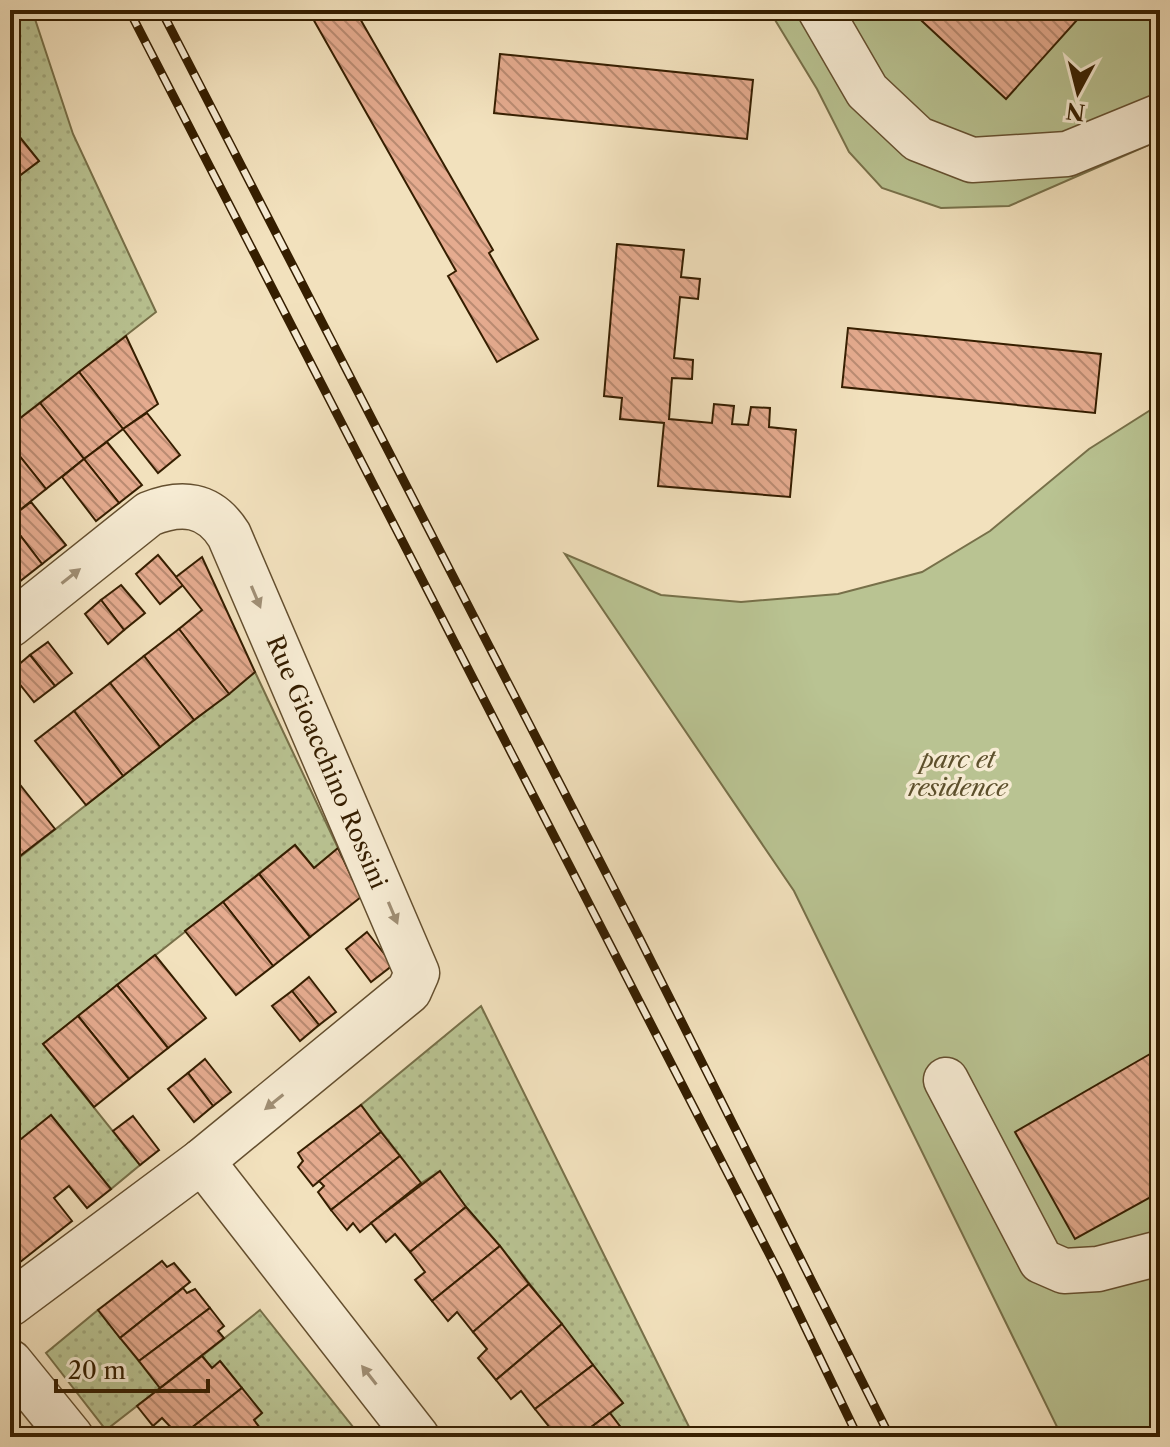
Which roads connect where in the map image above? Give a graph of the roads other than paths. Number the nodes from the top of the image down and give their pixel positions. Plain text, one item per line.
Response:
1 (820, 10) edge
2 (1160, 116) edge
3 (10, 625) edge
4 (946, 1080) dead end
5 (202, 1161) junction
6 (1160, 1253) edge
7 (10, 1304) edge
8 (10, 1362) edge
9 (71, 1437) edge
10 (417, 1437) edge

1 - 2 street
3 -> 5 street, Rue Gioacchino Rossini
4 - 6 street
5 - 7 street, Rue Gioacchino Rossini
10 -> 5 street
8 - 9 street

